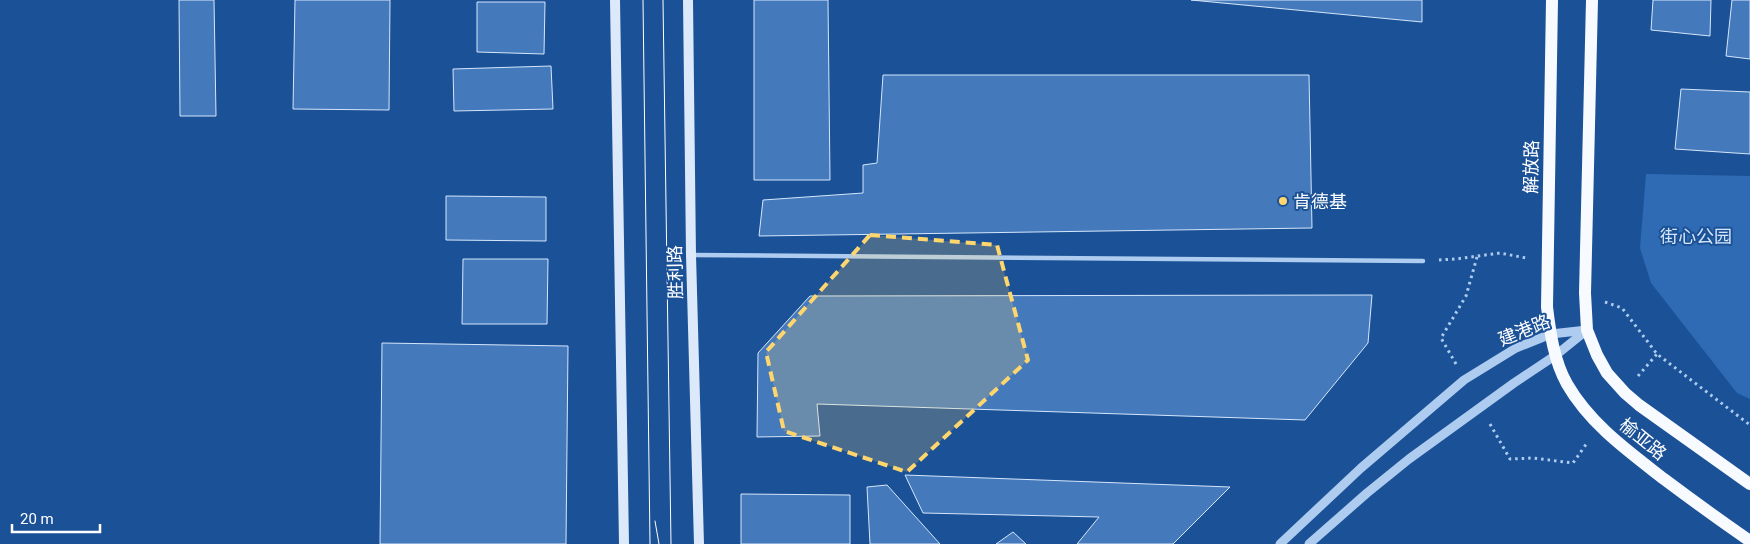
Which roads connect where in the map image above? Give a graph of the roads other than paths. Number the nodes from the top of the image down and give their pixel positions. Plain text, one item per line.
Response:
1 (615, 0) edge
2 (688, 0) edge
3 (1552, 0) edge
4 (1592, 0) edge
5 (691, 255) junction
6 (1423, 261) dead end
7 (1587, 330) junction
8 (1551, 334) junction
9 (1556, 355) junction
10 (1750, 484) edge
11 (1750, 541) edge
12 (624, 544) edge
13 (699, 544) edge
14 (1280, 544) edge
15 (1309, 544) edge

1 - 12 main road
2 - 5 main road, 胜利路
3 - 8 main road, 解放路
4 - 7 main road
5 - 6 street
5 - 13 main road, 胜利路
7 - 8 street, 建港路
7 - 9 street, 建港路
7 - 10 main road, 榆亚路
8 - 9 main road, 榆亚路
8 - 14 street, 建港路
9 - 11 main road, 榆亚路
9 - 15 street, 建港路

